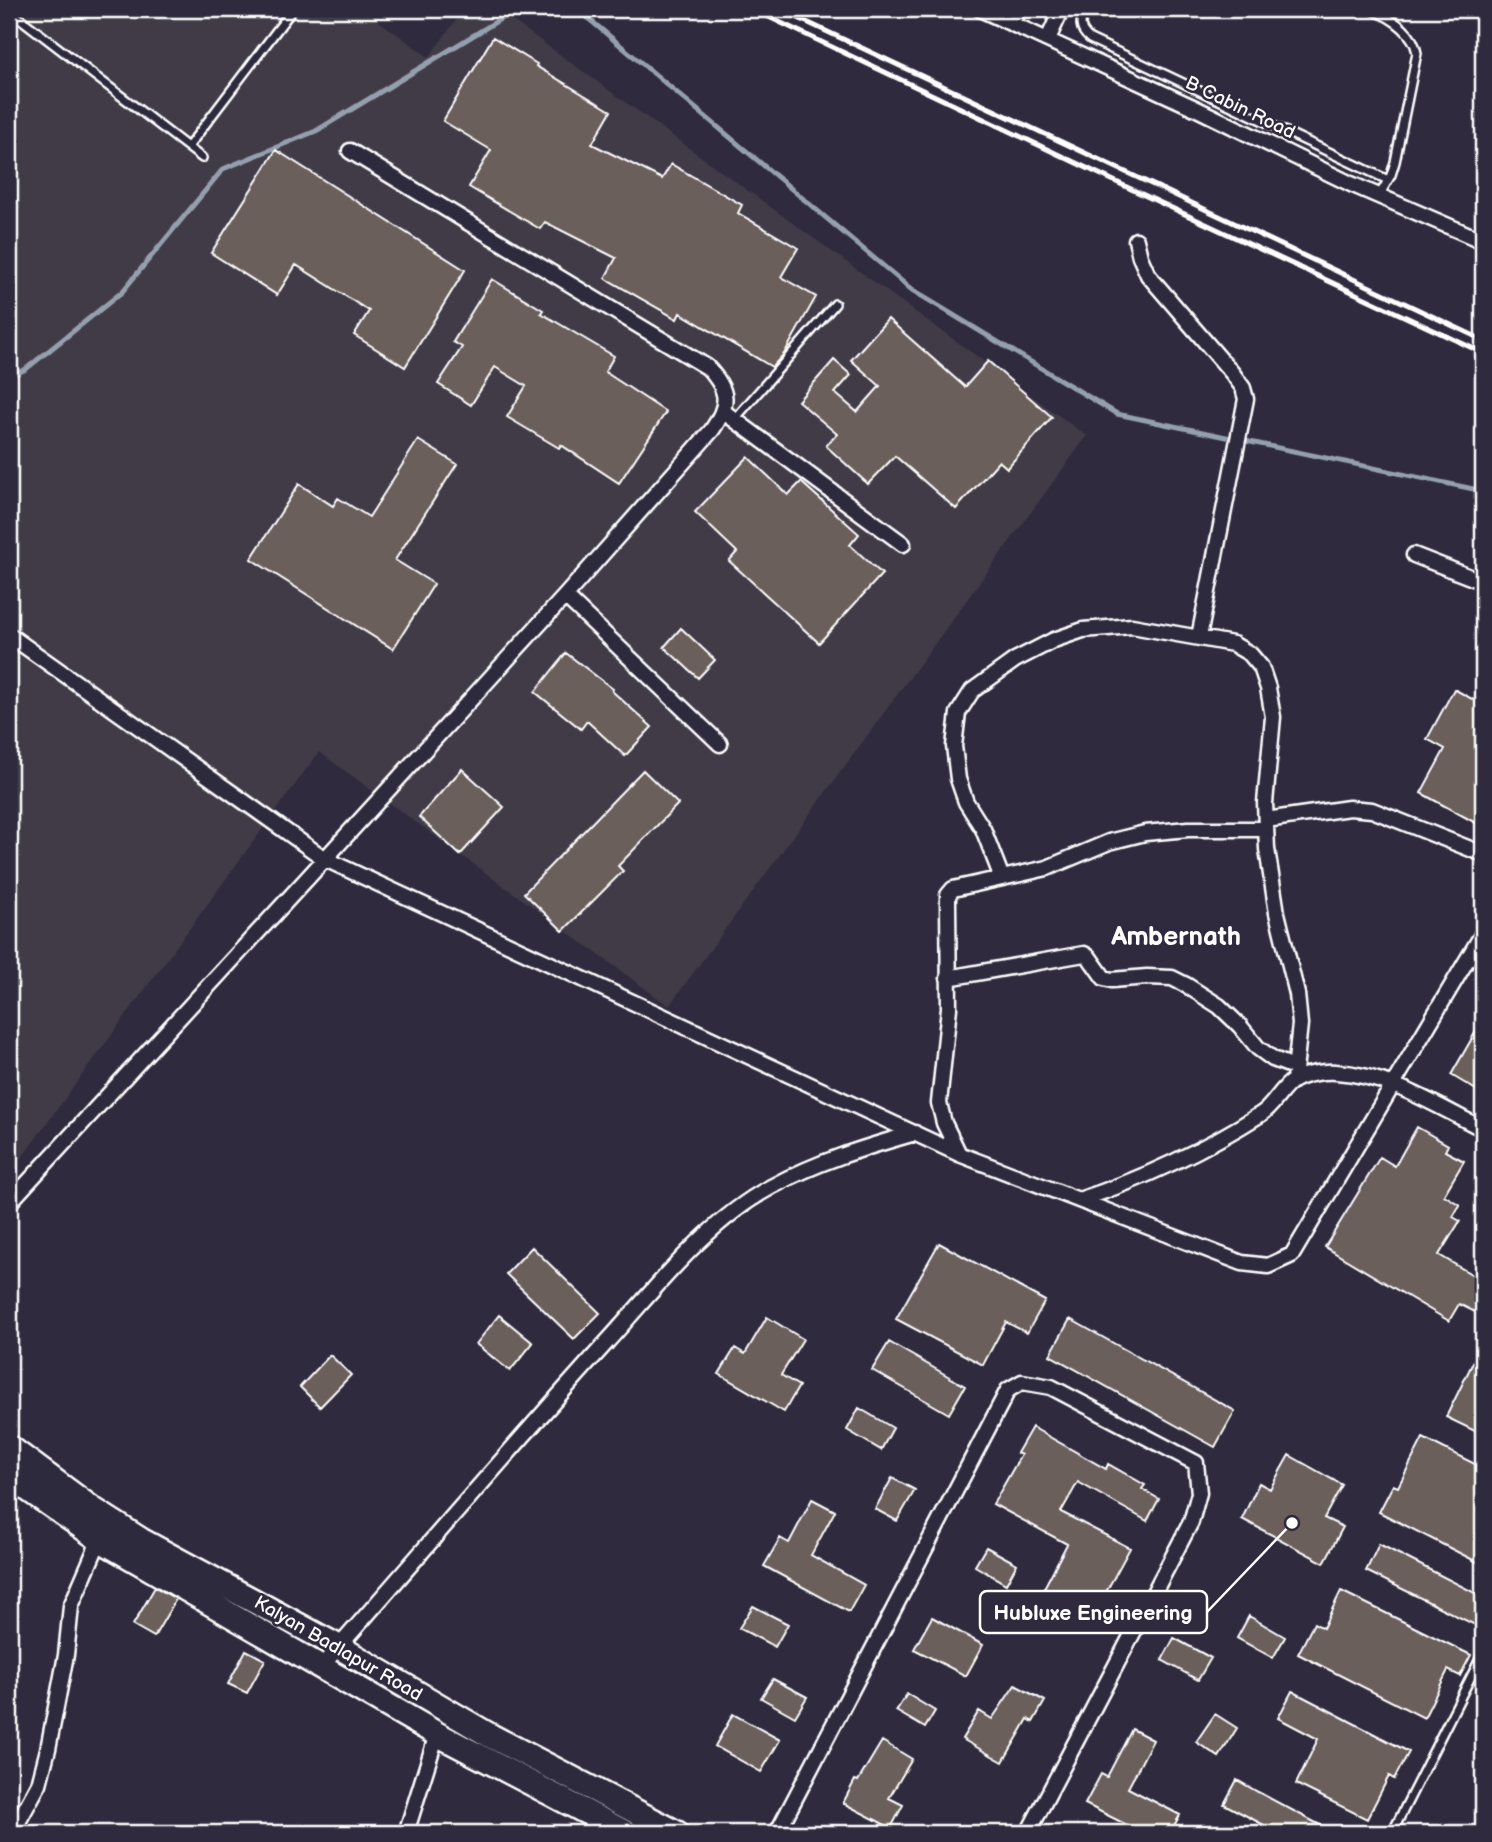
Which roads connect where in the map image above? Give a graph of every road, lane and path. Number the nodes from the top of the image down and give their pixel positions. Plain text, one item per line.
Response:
1 (293, 9) edge
2 (980, 9) edge
3 (1019, 9) edge
4 (1062, 9) edge
5 (1085, 9) edge
6 (1370, 9) edge
7 (9, 10) edge
8 (1011, 23) junction
9 (1048, 39) junction
10 (188, 147) junction
11 (350, 152) dead end
12 (202, 158) dead end
13 (1388, 180) junction
14 (1379, 196) junction
15 (1136, 240) dead end
16 (1483, 241) edge
17 (835, 304) dead end
18 (729, 416) junction
19 (903, 544) dead end
20 (1414, 555) dead end
21 (1483, 582) edge
22 (565, 596) junction
23 (9, 635) edge
24 (1199, 637) junction
25 (720, 744) dead end
26 (1266, 824) junction
27 (1483, 854) edge
28 (325, 859) junction
29 (1002, 878) junction
30 (1483, 933) edge
31 (948, 978) junction
32 (1294, 1074) junction
33 (1394, 1084) junction
34 (1483, 1129) edge
35 (915, 1133) junction
36 (959, 1154) junction
37 (1079, 1200) junction
38 (9, 1203) edge
39 (9, 1447) edge
40 (9, 1476) edge
41 (105, 1530) junction
42 (339, 1647) junction
43 (1483, 1653) edge
44 (322, 1666) junction
45 (437, 1734) junction
46 (550, 1781) junction
47 (12, 1833) edge
48 (406, 1833) edge
49 (626, 1833) edge
50 (677, 1833) edge
51 (777, 1833) edge
52 (1028, 1833) edge
53 (1392, 1833) edge

1 - 10 lane
2 - 8 street, B Cabin Road
3 - 8 street
4 - 9 street
5 - 13 lane
6 - 13 lane
7 - 10 lane
8 - 9 street, B Cabin Road
9 - 14 street, B Cabin Road
10 - 12 lane
11 - 18 street
13 - 14 lane
14 - 16 street, B Cabin Road
15 - 24 street
17 - 18 lane
18 - 19 street
18 - 22 street
20 - 21 street
22 - 25 street
22 - 28 street
23 - 28 street
24 - 26 street
24 - 29 street
26 - 27 street
26 - 29 street
26 - 32 street
28 - 35 street
28 - 38 street
29 - 31 street
30 - 33 street
31 - 32 street
31 - 36 street
32 - 33 street
32 - 37 street
33 - 34 street
33 - 37 street
35 - 36 street
35 - 42 street
36 - 37 street
39 - 41 main road, Kalyan Badlapur Road
40 - 41 main road, Kalyan Badlapur Road
41 - 42 main road, Kalyan Badlapur Road
41 - 44 main road, Kalyan Badlapur Road
41 - 47 street
42 - 44 street
42 - 46 main road, Kalyan Badlapur Road
43 - 53 lane
44 - 45 main road, Kalyan Badlapur Road
45 - 46 main road, Kalyan Badlapur Road
45 - 48 street
46 - 49 main road, Kalyan Badlapur Road
46 - 50 main road, Kalyan Badlapur Road
51 - 52 street

